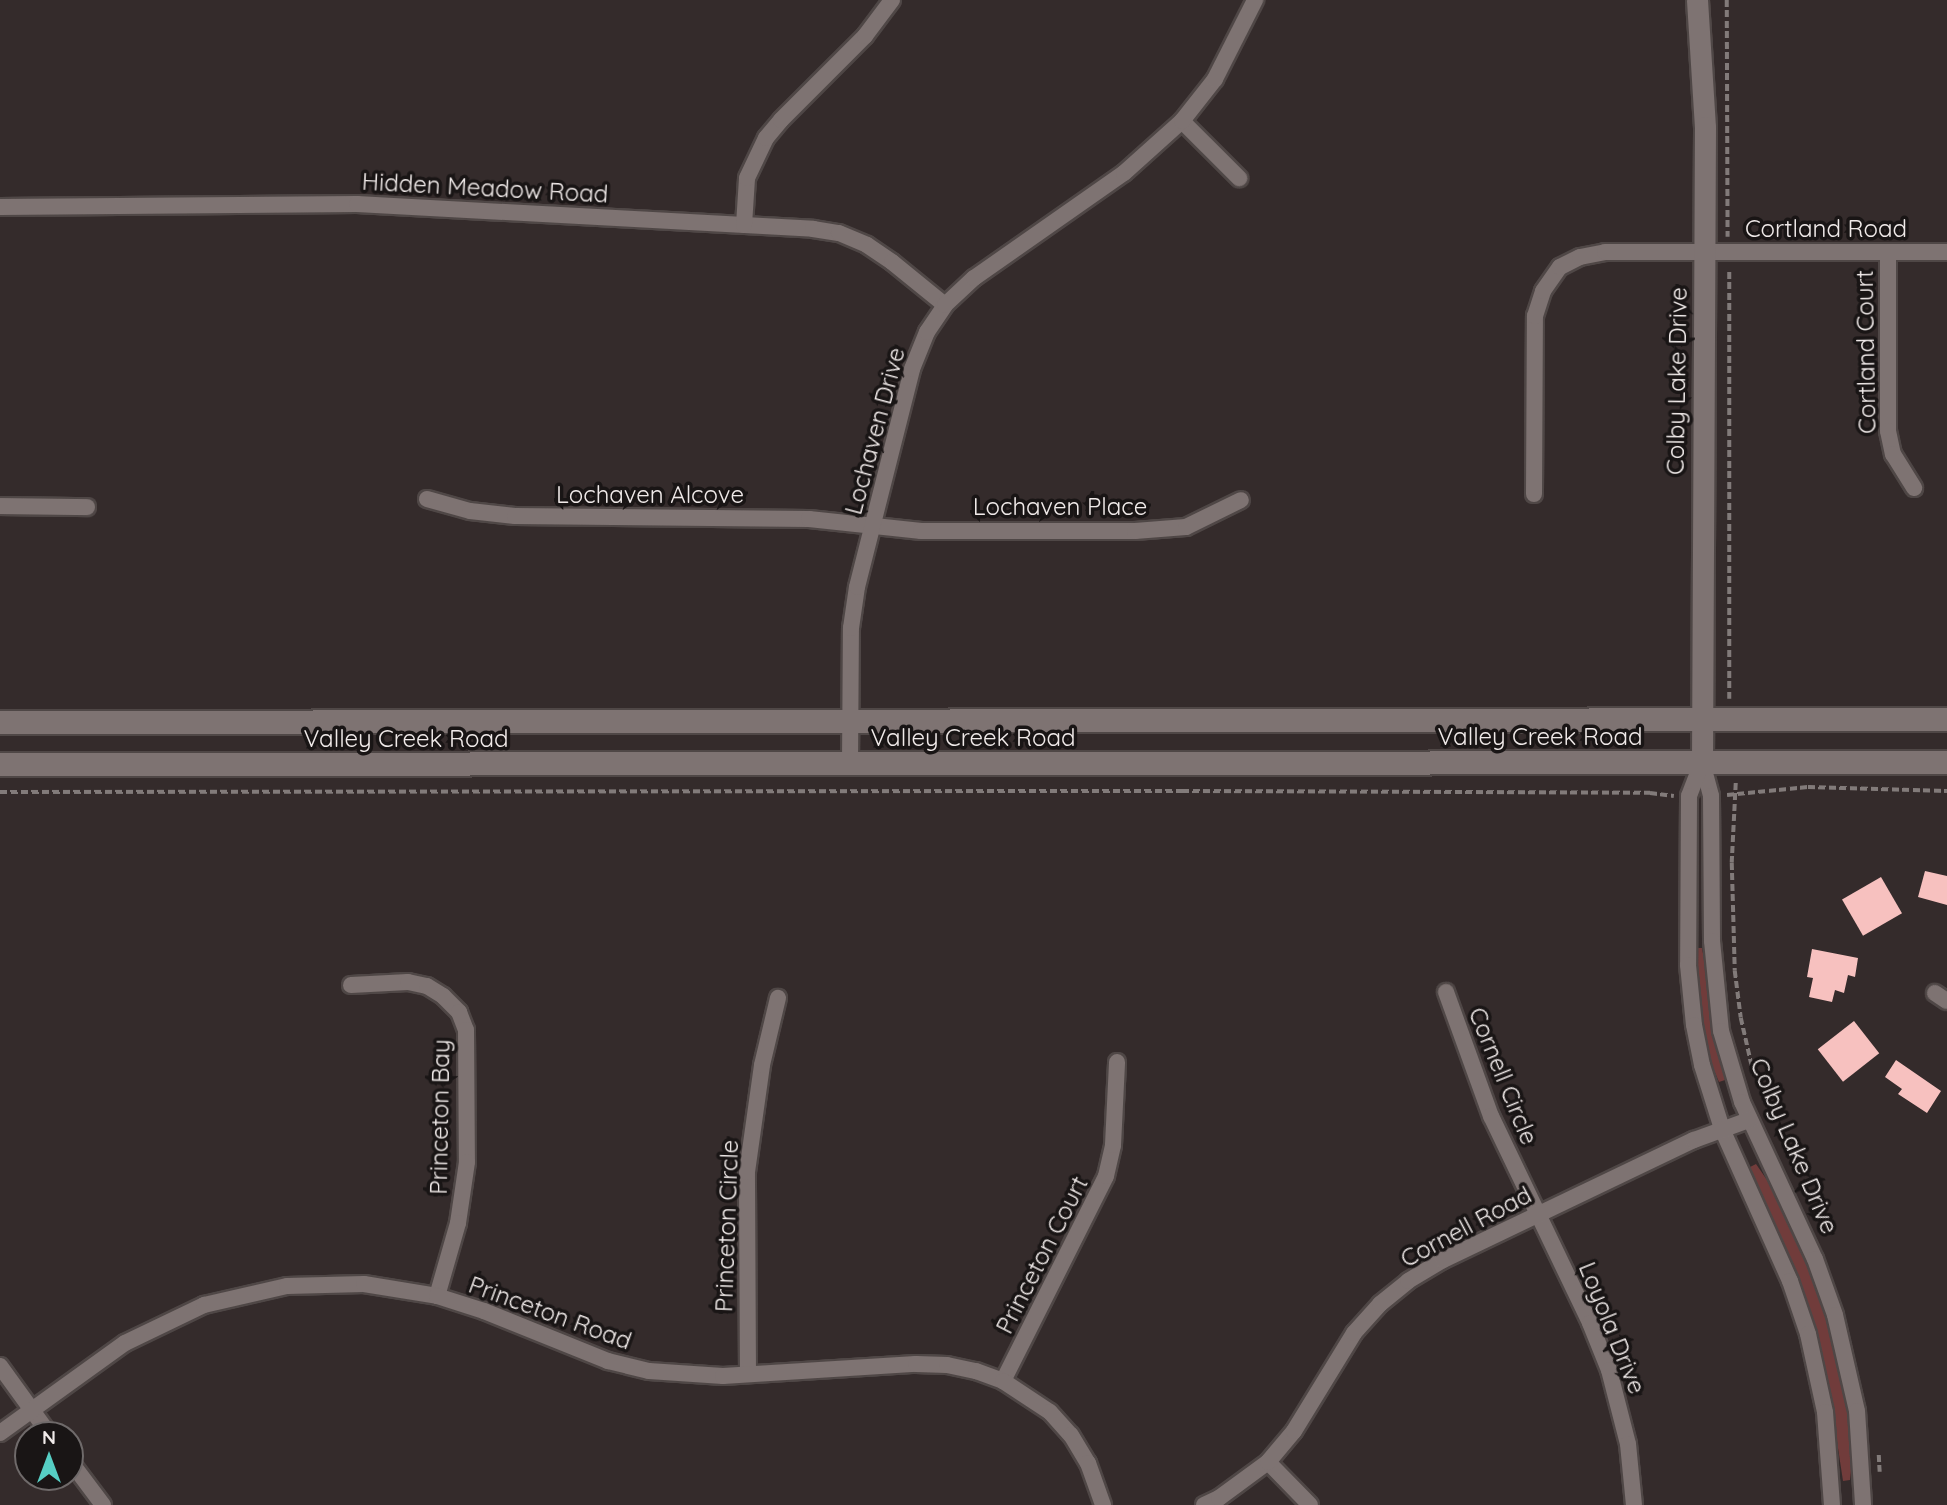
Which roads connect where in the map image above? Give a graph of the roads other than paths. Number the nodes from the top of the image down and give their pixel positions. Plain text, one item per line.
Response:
1 (892, 0) edge
2 (1255, 0) edge
3 (1697, 0) edge
4 (1182, 121) junction
5 (1239, 178) dead end
6 (0, 207) edge
7 (744, 225) junction
8 (1706, 251) junction
9 (1888, 252) junction
10 (1947, 252) edge
11 (945, 305) junction
12 (1914, 488) dead end
13 (1534, 494) dead end
14 (428, 499) dead end
15 (1241, 500) dead end
16 (0, 506) edge
17 (87, 507) dead end
18 (873, 528) junction
19 (1701, 719) junction
20 (1947, 719) edge
21 (0, 722) edge
22 (850, 722) junction
23 (1702, 762) junction
24 (1947, 762) edge
25 (0, 764) edge
26 (850, 764) junction
27 (351, 985) dead end
28 (1446, 992) dead end
29 (778, 998) dead end
30 (1117, 1062) dead end
31 (1749, 1120) junction
32 (1722, 1129) junction
33 (1538, 1214) junction
34 (437, 1296) junction
35 (0, 1366) edge
36 (748, 1374) junction
37 (1003, 1381) junction
38 (30, 1409) junction
39 (39, 1421) edge
40 (0, 1433) edge
41 (1268, 1462) junction
42 (84, 1480) edge
43 (103, 1505) edge
44 (1104, 1505) edge
45 (1203, 1505) edge
46 (1310, 1505) edge
47 (1634, 1505) edge
48 (1832, 1505) edge
49 (1863, 1505) edge

1 - 7 street
2 - 4 street, Lochaven Drive
3 - 8 street, Colby Lake Drive
4 - 5 street
4 - 11 street, Lochaven Drive
6 - 7 street, Hidden Meadow Road
7 - 11 street, Hidden Meadow Road
8 - 9 street, Cortland Road
8 - 13 street, Cortland Road
8 - 19 street, Colby Lake Drive
9 - 10 street, Cortland Road
9 - 12 street, Cortland Court
11 - 18 street, Lochaven Drive
14 - 18 street, Lochaven Alcove
15 - 18 street, Lochaven Place
16 - 17 street
18 - 22 street, Lochaven Drive
19 - 20 main road, Valley Creek Road
19 - 22 main road, Valley Creek Road
19 - 23 street, Colby Lake Drive
21 - 22 main road, Valley Creek Road
22 - 26 street, Lochaven Drive
23 - 24 main road, Valley Creek Road
23 - 26 main road, Valley Creek Road
23 - 31 street, Colby Lake Drive
23 - 32 street, Colby Lake Drive
25 - 26 main road, Valley Creek Road
27 - 34 street, Princeton Bay
28 - 33 street, Cornell Circle
29 - 36 street, Princeton Circle
30 - 37 street, Princeton Court
31 - 32 street, Cornell Road
31 - 49 street, Colby Lake Drive
32 - 33 street, Cornell Road
32 - 48 street, Colby Lake Drive
33 - 41 street, Cornell Road
33 - 47 street, Loyola Drive
34 - 36 street, Princeton Road
34 - 38 street, Princeton Road
35 - 38 street
36 - 37 street, Princeton Road
37 - 44 street, Princeton Road
38 - 39 street
38 - 40 street, Princeton Road
41 - 45 street, Cornell Road
41 - 46 street
42 - 43 street

